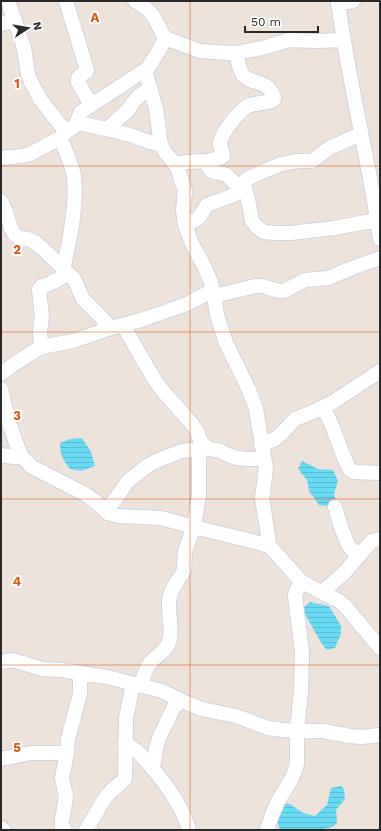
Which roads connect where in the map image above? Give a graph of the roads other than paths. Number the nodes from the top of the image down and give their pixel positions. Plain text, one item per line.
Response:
1 (8, 1) edge
2 (66, 1) edge
3 (135, 1) edge
4 (353, 1) edge
5 (338, 2) edge
6 (15, 20) junction
7 (1, 24) edge
8 (165, 38) junction
9 (343, 40) junction
10 (236, 53) junction
11 (145, 70) junction
12 (150, 90) junction
13 (90, 105) junction
14 (107, 129) junction
15 (68, 131) junction
16 (361, 134) junction
17 (161, 145) junction
18 (1, 158) edge
19 (207, 161) junction
20 (174, 164) junction
21 (242, 187) junction
22 (1, 201) edge
23 (378, 203) edge
24 (377, 220) junction
25 (185, 225) junction
26 (380, 239) edge
27 (380, 258) edge
28 (66, 272) junction
29 (214, 293) junction
30 (117, 326) junction
31 (41, 347) junction
32 (380, 371) edge
33 (1, 374) edge
34 (1, 389) edge
35 (323, 407) junction
36 (203, 448) junction
37 (263, 452) junction
38 (1, 455) edge
39 (21, 456) junction
40 (380, 473) edge
41 (335, 507) dead end
42 (105, 510) junction
43 (194, 527) junction
44 (380, 539) edge
45 (268, 546) junction
46 (358, 556) junction
47 (302, 582) junction
48 (322, 592) junction
49 (380, 648) edge
50 (1, 662) edge
51 (80, 673) junction
52 (137, 685) junction
53 (182, 701) junction
54 (297, 730) junction
55 (380, 735) edge
56 (125, 742) junction
57 (67, 753) junction
58 (1, 759) edge
59 (153, 769) junction
60 (1, 828) edge
61 (4, 830) edge
62 (65, 830) edge
63 (86, 830) edge
64 (189, 830) edge
65 (267, 830) edge

1 - 6 street
2 - 13 street
3 - 8 street
4 - 5 street
5 - 9 street
6 - 7 street
6 - 15 street
8 - 10 street
8 - 11 street
9 - 10 street
9 - 16 street
10 - 19 street
11 - 12 street
11 - 13 street
12 - 14 street
12 - 17 street
13 - 15 street
14 - 15 street
14 - 17 street
15 - 18 street
15 - 28 street
16 - 21 street
16 - 23 street
17 - 20 street
19 - 20 street
19 - 21 street
20 - 25 street
21 - 24 street
21 - 25 street
22 - 28 street
23 - 24 street
24 - 26 street
25 - 29 street
27 - 29 street
28 - 30 street
28 - 31 street
29 - 30 street
29 - 37 street
30 - 31 street
30 - 36 street
31 - 33 street
32 - 35 street
34 - 39 street
35 - 37 street
35 - 40 street
36 - 37 street
36 - 42 street
36 - 43 street
37 - 45 street
38 - 39 street
39 - 42 street
41 - 46 street
42 - 43 street
43 - 45 street
43 - 52 street
44 - 46 street
45 - 47 street
46 - 48 street
47 - 48 street
47 - 54 street
48 - 49 street
50 - 51 street
51 - 52 street
51 - 57 street
52 - 53 street
52 - 56 street
53 - 54 street
53 - 59 street
54 - 55 street
54 - 65 street
56 - 59 street
56 - 63 street
57 - 58 street
57 - 62 street
59 - 64 street
60 - 61 street

